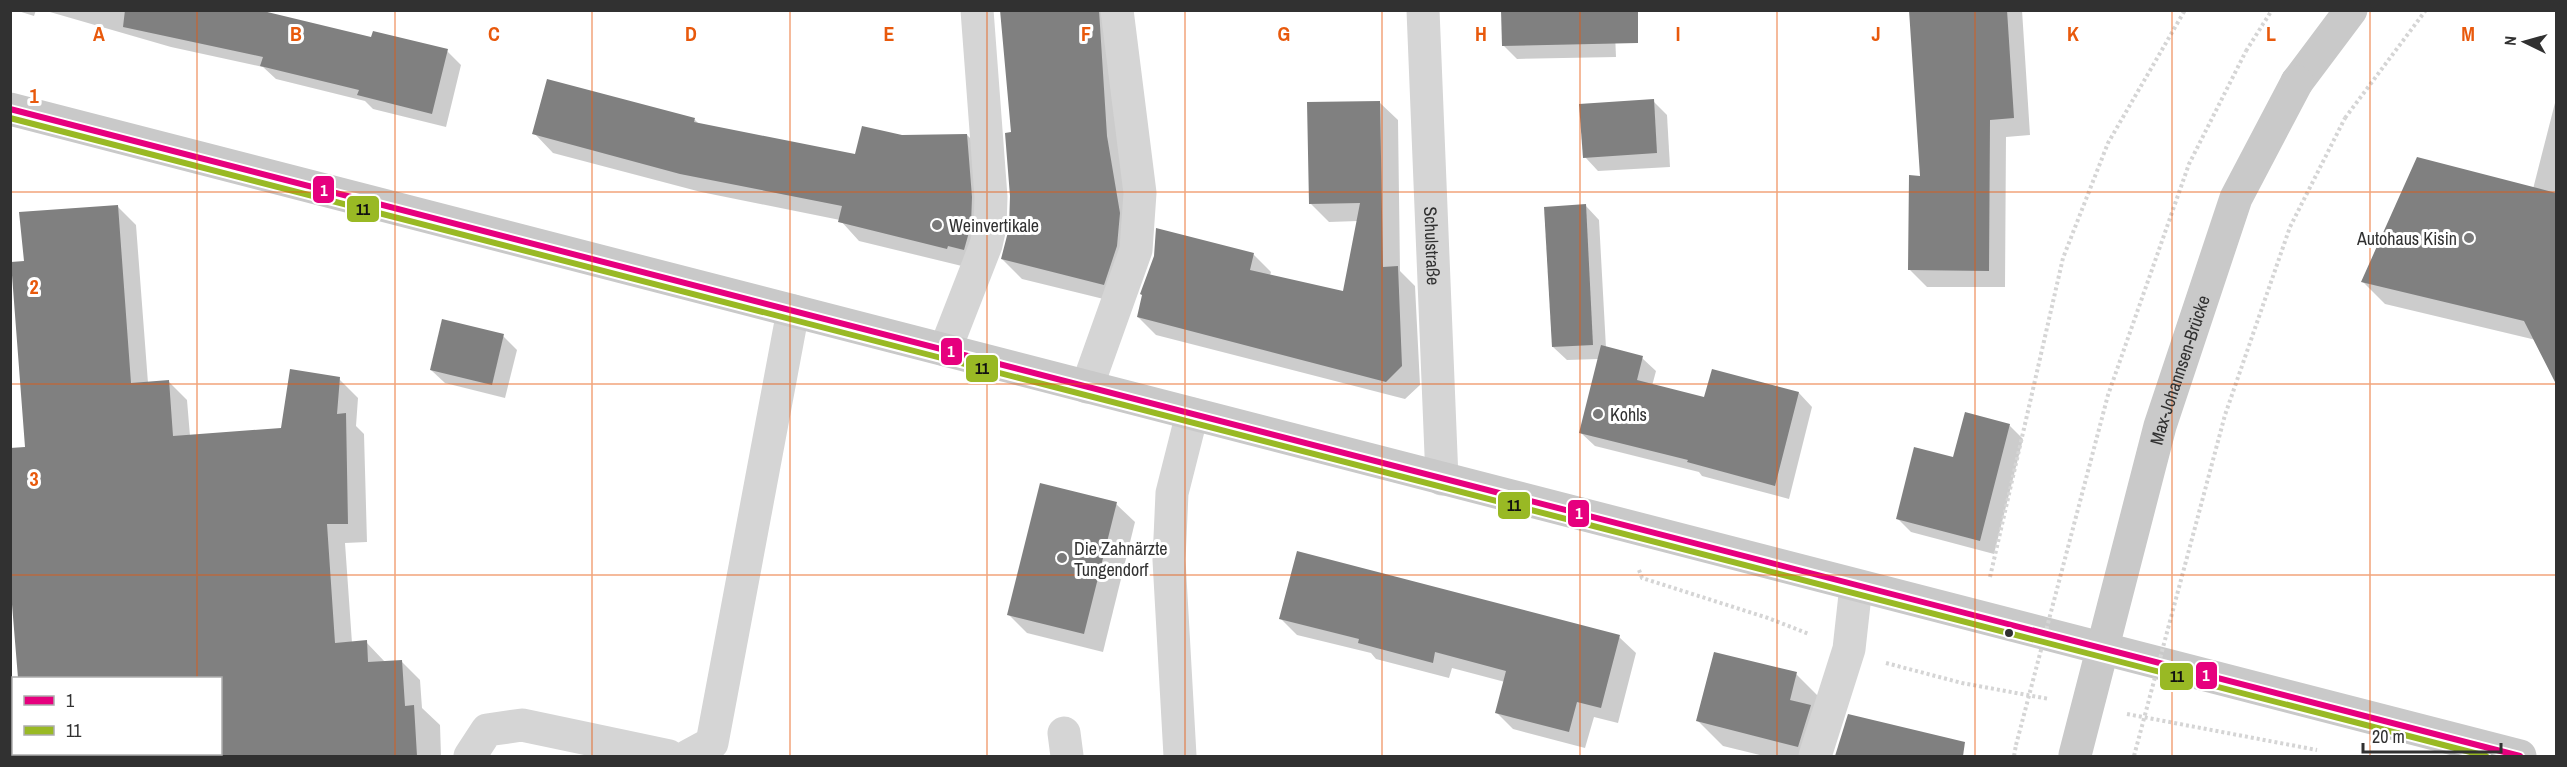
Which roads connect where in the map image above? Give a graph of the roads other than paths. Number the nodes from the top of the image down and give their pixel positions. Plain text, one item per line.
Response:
1 (977, 10) edge
2 (1117, 10) edge
3 (1423, 10) edge
4 (2351, 10) edge
5 (10, 109) edge
6 (793, 311) junction
7 (945, 350) junction
8 (1087, 387) junction
9 (1192, 414) junction
10 (1442, 479) junction
11 (1856, 586) junction
12 (470, 756) edge
13 (669, 756) edge
14 (688, 756) edge
15 (1180, 756) edge
16 (1815, 756) edge
17 (2074, 756) edge
18 (2520, 756) edge

1 - 7 street
2 - 8 street
3 - 10 street, Schulstraße
4 - 17 main road, Max-Johannsen-Brücke, bridge
5 - 6 main road
6 - 7 main road
6 - 14 street
7 - 8 main road
8 - 9 main road
9 - 10 main road
9 - 15 street
10 - 11 main road
11 - 16 street
11 - 18 main road
12 - 13 street

